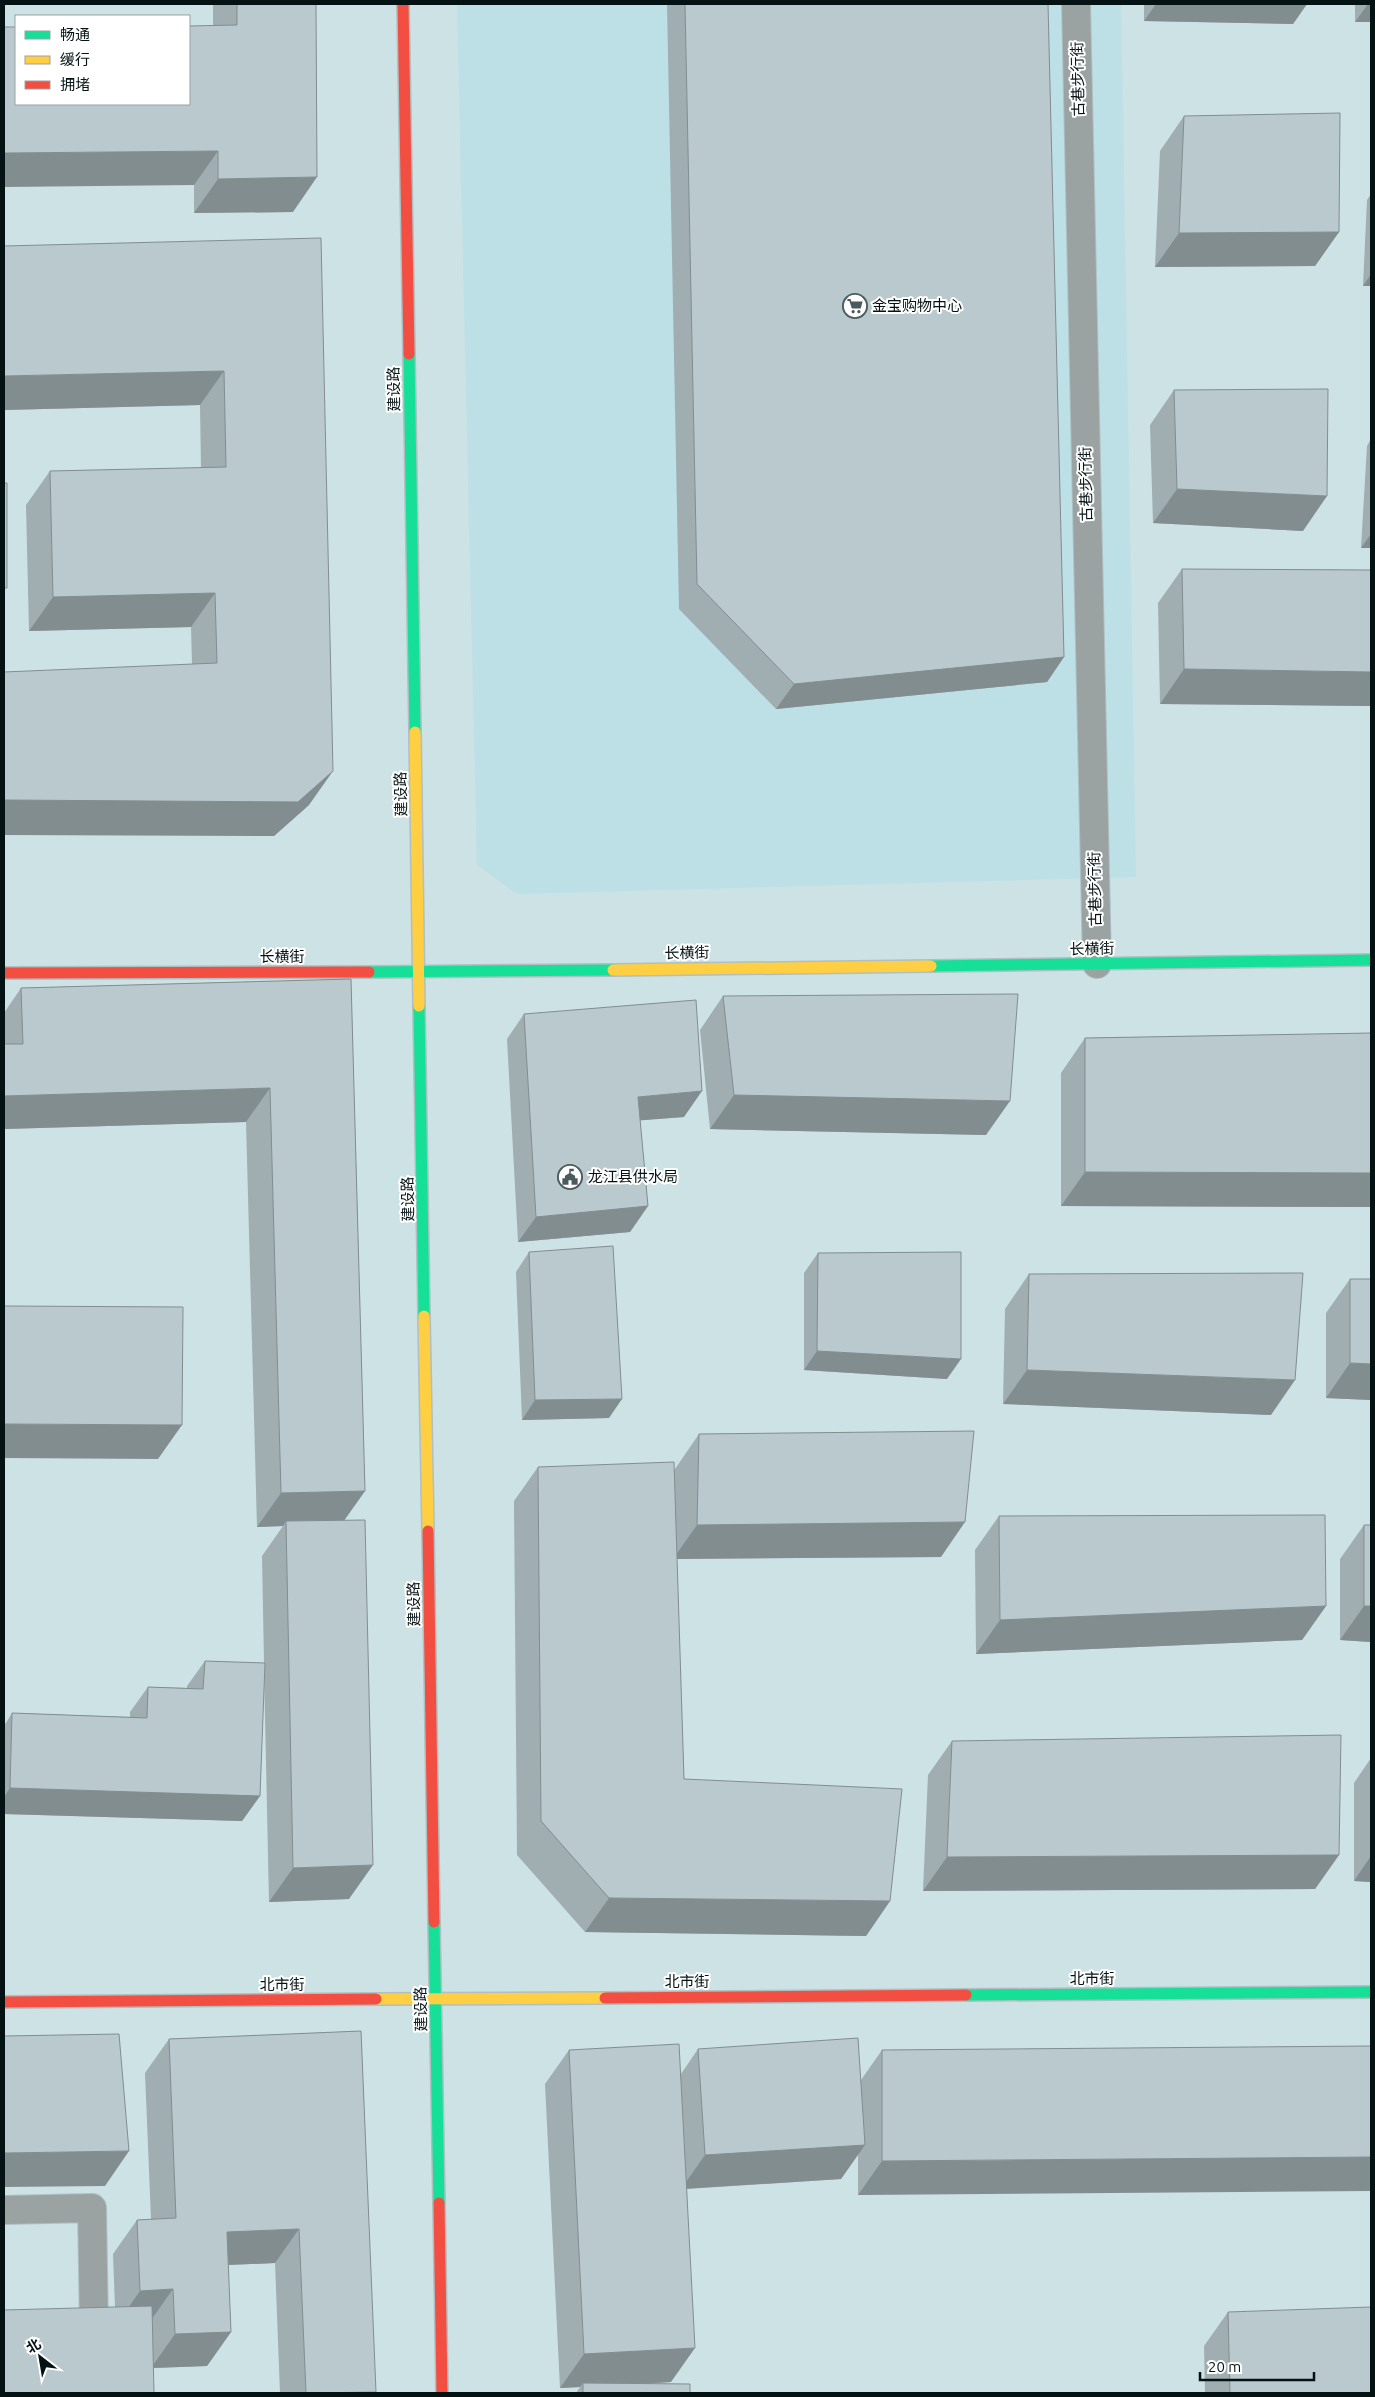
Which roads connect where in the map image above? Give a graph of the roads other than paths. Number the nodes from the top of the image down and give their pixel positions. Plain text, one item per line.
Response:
1 (403, 4) edge
2 (1076, 4) edge
3 (1371, 960) edge
4 (1097, 964) junction
5 (419, 972) junction
6 (4, 974) edge
7 (1371, 1992) edge
8 (436, 1999) junction
9 (4, 2002) edge
10 (4, 2210) edge
11 (4, 2330) edge
12 (442, 2393) edge

1 - 5 street, 建设路
2 - 4 street, 古巷步行街
3 - 4 street, 长横街
4 - 5 street, 长横街
5 - 6 street, 长横街
5 - 8 street, 建设路
7 - 8 street, 北市街
8 - 9 street, 北市街
8 - 12 street, 建设路
10 - 11 street

